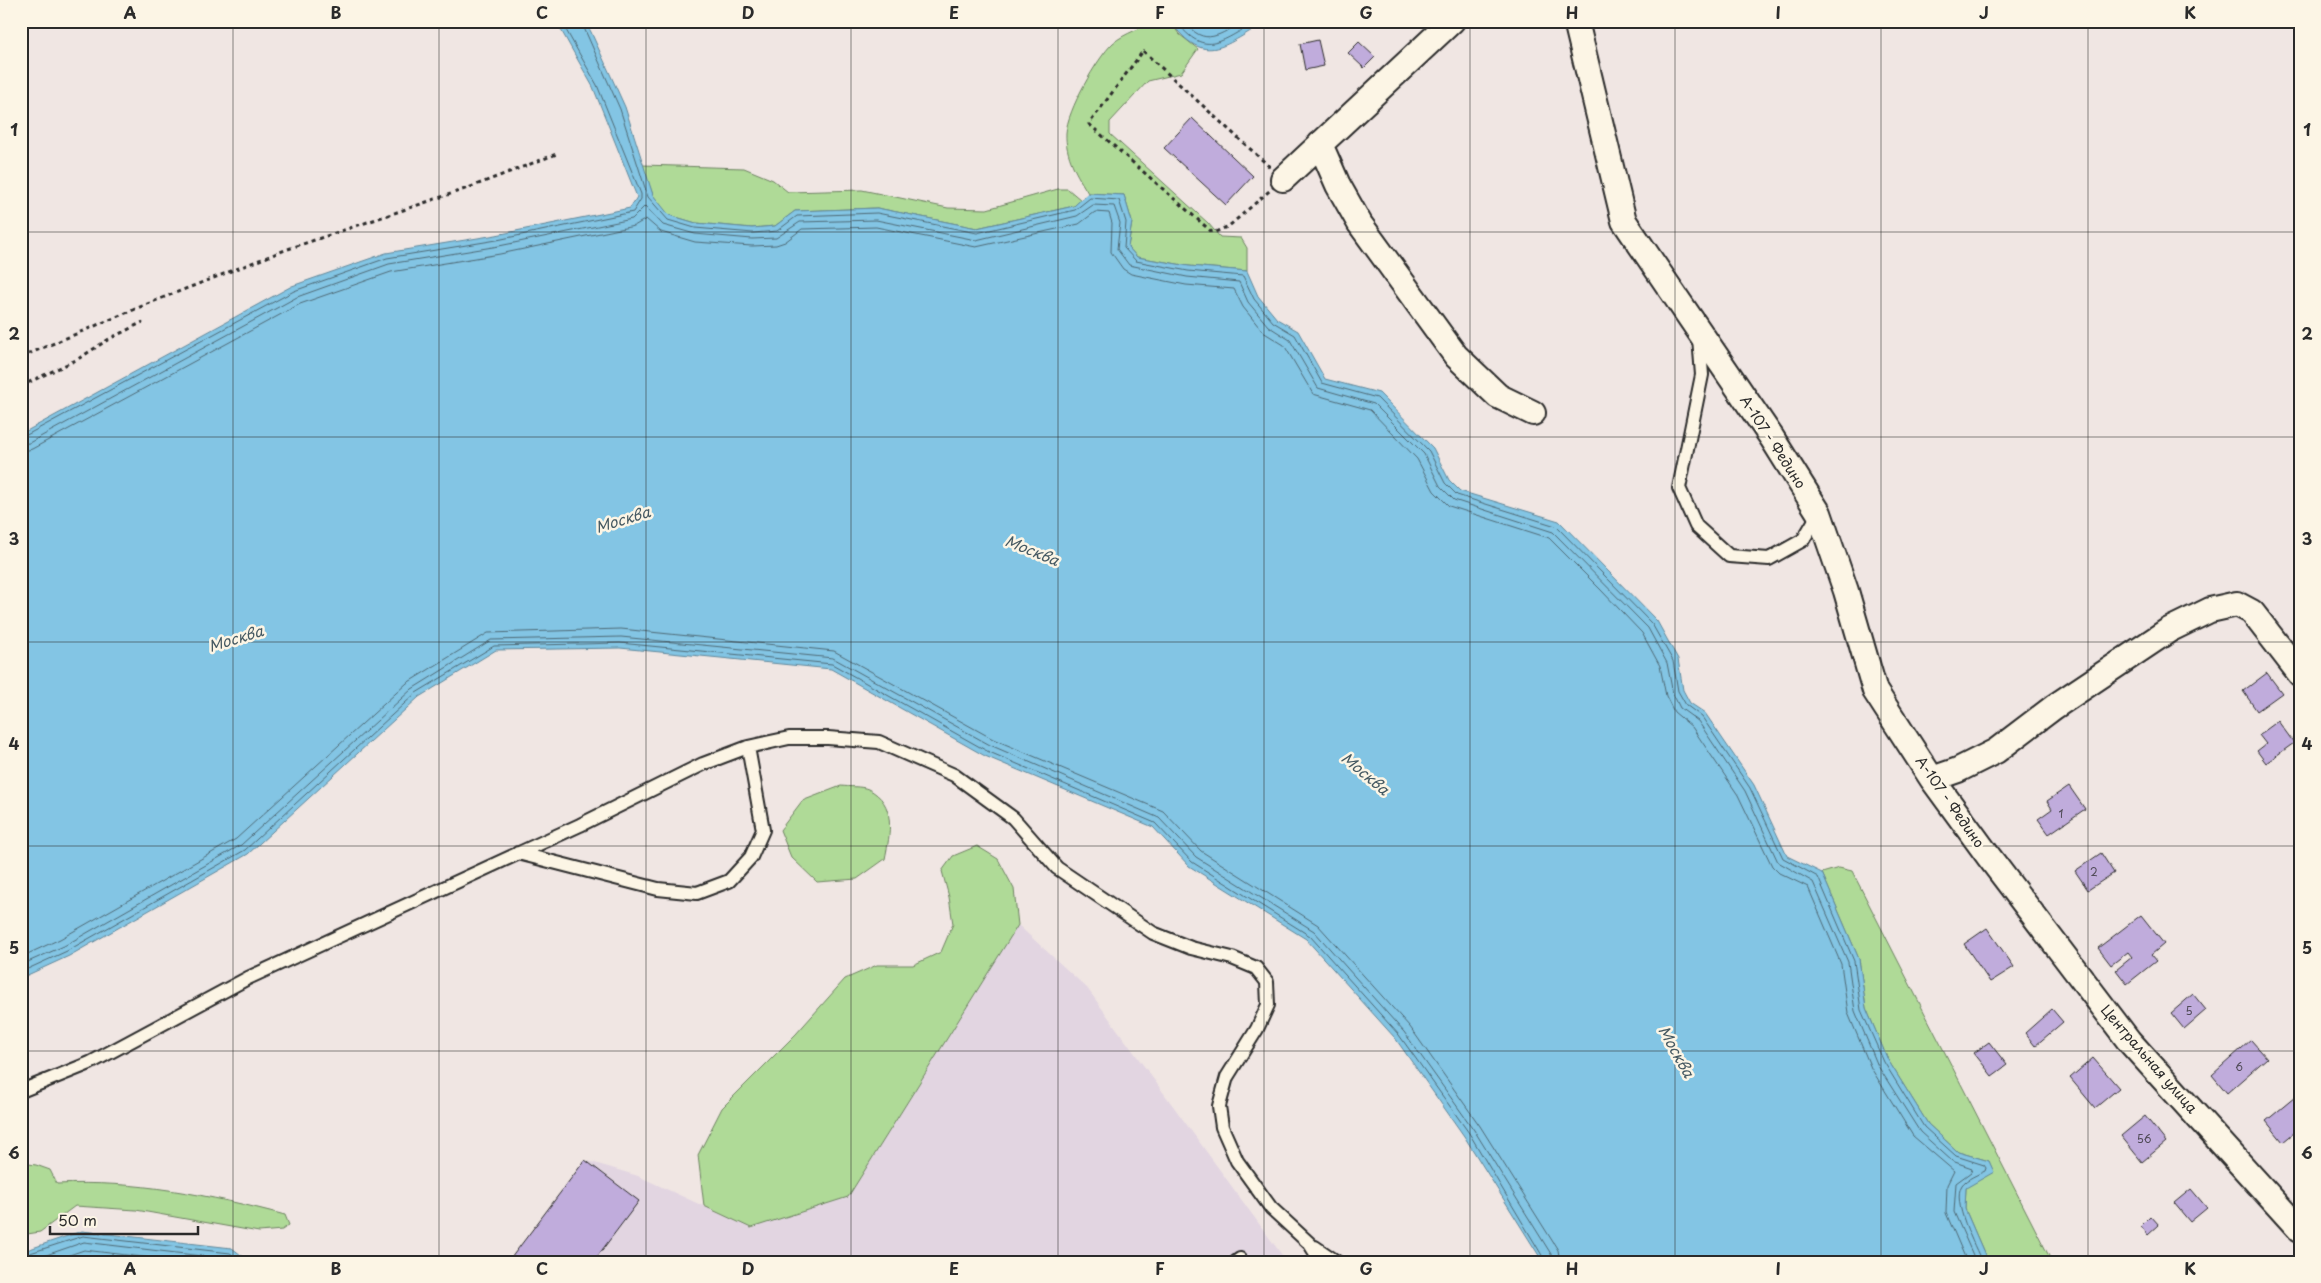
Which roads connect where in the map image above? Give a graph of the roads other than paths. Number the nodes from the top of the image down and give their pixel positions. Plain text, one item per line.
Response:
1 (1452, 21) edge
2 (1576, 21) edge
3 (1320, 144) junction
4 (1283, 180) road end
5 (1699, 330) junction
6 (1533, 413) dead end
7 (1820, 513) junction
8 (2300, 674) edge
9 (748, 747) junction
10 (1932, 779) junction
11 (518, 853) junction
12 (1989, 857) joint
13 (21, 1091) edge
14 (2300, 1230) edge
15 (1310, 1244) junction
16 (1321, 1262) edge
17 (1337, 1262) edge

1 - 3 street
2 - 5 street, А-107 - Федино
3 - 4 street
3 - 6 street
5 - 7 street, А-107 - Федино
5 - 7 lane
7 - 10 street, А-107 - Федино
8 - 10 street
9 - 11 lane
9 - 11 lane
9 - 15 lane
10 - 12 street, А-107 - Федино
11 - 13 lane
12 - 14 street, Центральная улица
15 - 16 lane
15 - 17 lane

